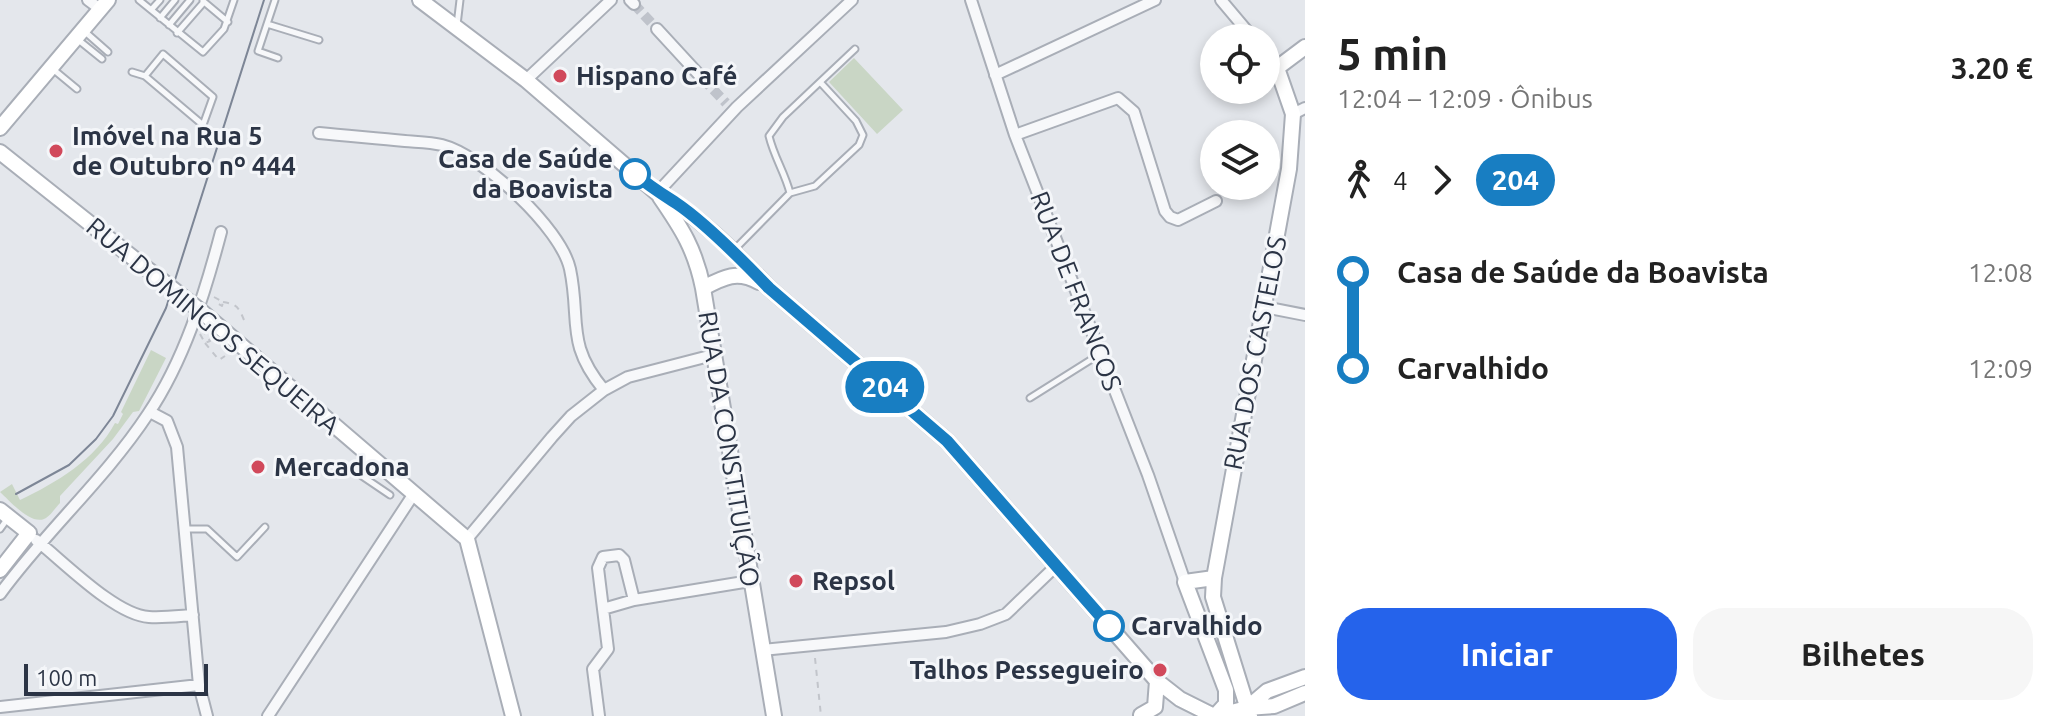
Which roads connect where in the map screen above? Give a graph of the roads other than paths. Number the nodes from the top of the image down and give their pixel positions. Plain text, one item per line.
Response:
1 (160, 0) edge
2 (175, 0) edge
3 (190, 0) edge
4 (234, 0) edge
5 (275, 0) edge
6 (460, 0) edge
7 (611, 0) edge
8 (852, 0) edge
9 (971, 0) edge
10 (1155, 0) edge
11 (1221, 0) edge
12 (142, 1) edge
13 (203, 1) edge
14 (99, 3) edge
15 (423, 3) edge
16 (151, 10) junction
17 (160, 18) junction
18 (228, 22) junction
19 (267, 24) junction
20 (1241, 24) edge
21 (169, 25) junction
22 (457, 26) junction
23 (657, 29) tunnel mouth
24 (79, 33) junction
25 (177, 33) junction
26 (319, 40) dead end
27 (1305, 47) edge
28 (855, 49) dead end
29 (108, 52) dead end
30 (278, 58) dead end
31 (102, 59) dead end
32 (1280, 66) edge
33 (50, 67) junction
34 (132, 72) dead end
35 (1280, 74) edge
36 (995, 75) junction
37 (145, 76) junction
38 (703, 79) tunnel mouth
39 (526, 80) junction
40 (820, 82) junction
41 (77, 89) dead end
42 (1299, 111) edge
43 (0, 128) edge
44 (319, 133) dead end
45 (1015, 135) junction
46 (0, 152) edge
47 (657, 193) junction
48 (790, 193) junction
49 (1216, 201) dead end
50 (221, 232) dead end
51 (732, 251) junction
52 (703, 288) junction
53 (769, 288) junction
54 (1264, 307) junction
55 (1305, 315) edge
56 (1101, 354) junction
57 (713, 355) junction
58 (604, 390) junction
59 (1030, 398) dead end
60 (150, 412) junction
61 (370, 458) junction
62 (390, 495) dead end
63 (413, 495) junction
64 (3, 519) edge
65 (265, 527) dead end
66 (185, 529) junction
67 (34, 538) junction
68 (467, 539) junction
69 (1056, 566) junction
70 (0, 570) edge
71 (1214, 578) junction
72 (750, 581) junction
73 (1185, 582) junction
74 (0, 594) edge
75 (1213, 597) junction
76 (634, 600) junction
77 (1192, 600) junction
78 (603, 609) junction
79 (193, 615) junction
80 (762, 650) junction
81 (1305, 677) edge
82 (1157, 681) junction
83 (199, 685) junction
84 (1305, 693) edge
85 (0, 707) edge
86 (1248, 712) edge
87 (207, 716) edge
88 (268, 716) edge
89 (513, 716) edge
90 (599, 716) edge
91 (774, 716) edge
92 (1139, 716) edge
93 (1155, 716) edge
94 (1215, 716) edge

1 - 16 lane
2 - 17 lane
3 - 21 lane
4 - 18 lane
5 - 19 lane
6 - 22 lane
7 - 39 street
8 - 47 street
9 - 36 street, RUA DE FRANCOS
10 - 36 street
11 - 20 street
12 - 16 lane
13 - 18 lane
13 - 25 lane
14 - 24 main road
15 - 22 main road
16 - 17 lane
17 - 21 lane
18 - 25 lane
19 - 26 lane
19 - 30 lane
21 - 25 lane
22 - 39 main road
23 - 38 street
24 - 29 lane
24 - 31 lane
24 - 33 main road
27 - 32 main road
28 - 40 lane
33 - 41 lane
33 - 43 main road
34 - 37 lane
35 - 42 main road
36 - 45 street, RUA DE FRANCOS
37 - 37 lane
39 - 47 main road
40 - 48 lane
40 - 48 lane
42 - 54 main road, RUA DOS CASTELOS
44 - 58 street
45 - 49 street
45 - 56 street, RUA DE FRANCOS
46 - 61 main road, RUA DOMINGOS SEQUEIRA, bridge
47 - 51 main road
47 - 52 main road, RUA DA CONSTITUIÇÃO
48 - 51 lane
50 - 60 street
51 - 53 main road
52 - 53 main road
52 - 57 main road, RUA DA CONSTITUIÇÃO
53 - 69 main road
54 - 55 street
54 - 71 main road, RUA DOS CASTELOS
56 - 59 lane
56 - 73 street, RUA DE FRANCOS
57 - 58 street
57 - 72 main road, RUA DA CONSTITUIÇÃO
58 - 68 street
60 - 66 street
60 - 67 street
61 - 62 lane
61 - 63 main road, RUA DOMINGOS SEQUEIRA
63 - 68 main road, RUA DOMINGOS SEQUEIRA
63 - 88 street
64 - 67 main road
65 - 66 lane
66 - 79 street
67 - 70 main road
67 - 74 street
67 - 79 street
68 - 89 main road
69 - 80 street
69 - 82 main road
71 - 73 main road
71 - 75 main road, RUA DOS CASTELOS
72 - 76 street
72 - 80 main road, RUA DA CONSTITUIÇÃO
73 - 77 main road
75 - 77 main road
75 - 86 main road
76 - 78 street
76 - 78 street
77 - 94 main road
78 - 90 street
79 - 83 street
80 - 91 main road, RUA DA CONSTITUIÇÃO
81 - 86 main road
82 - 92 main road
82 - 94 main road
83 - 85 street
83 - 87 street
84 - 86 main road
86 - 94 main road
92 - 93 main road

